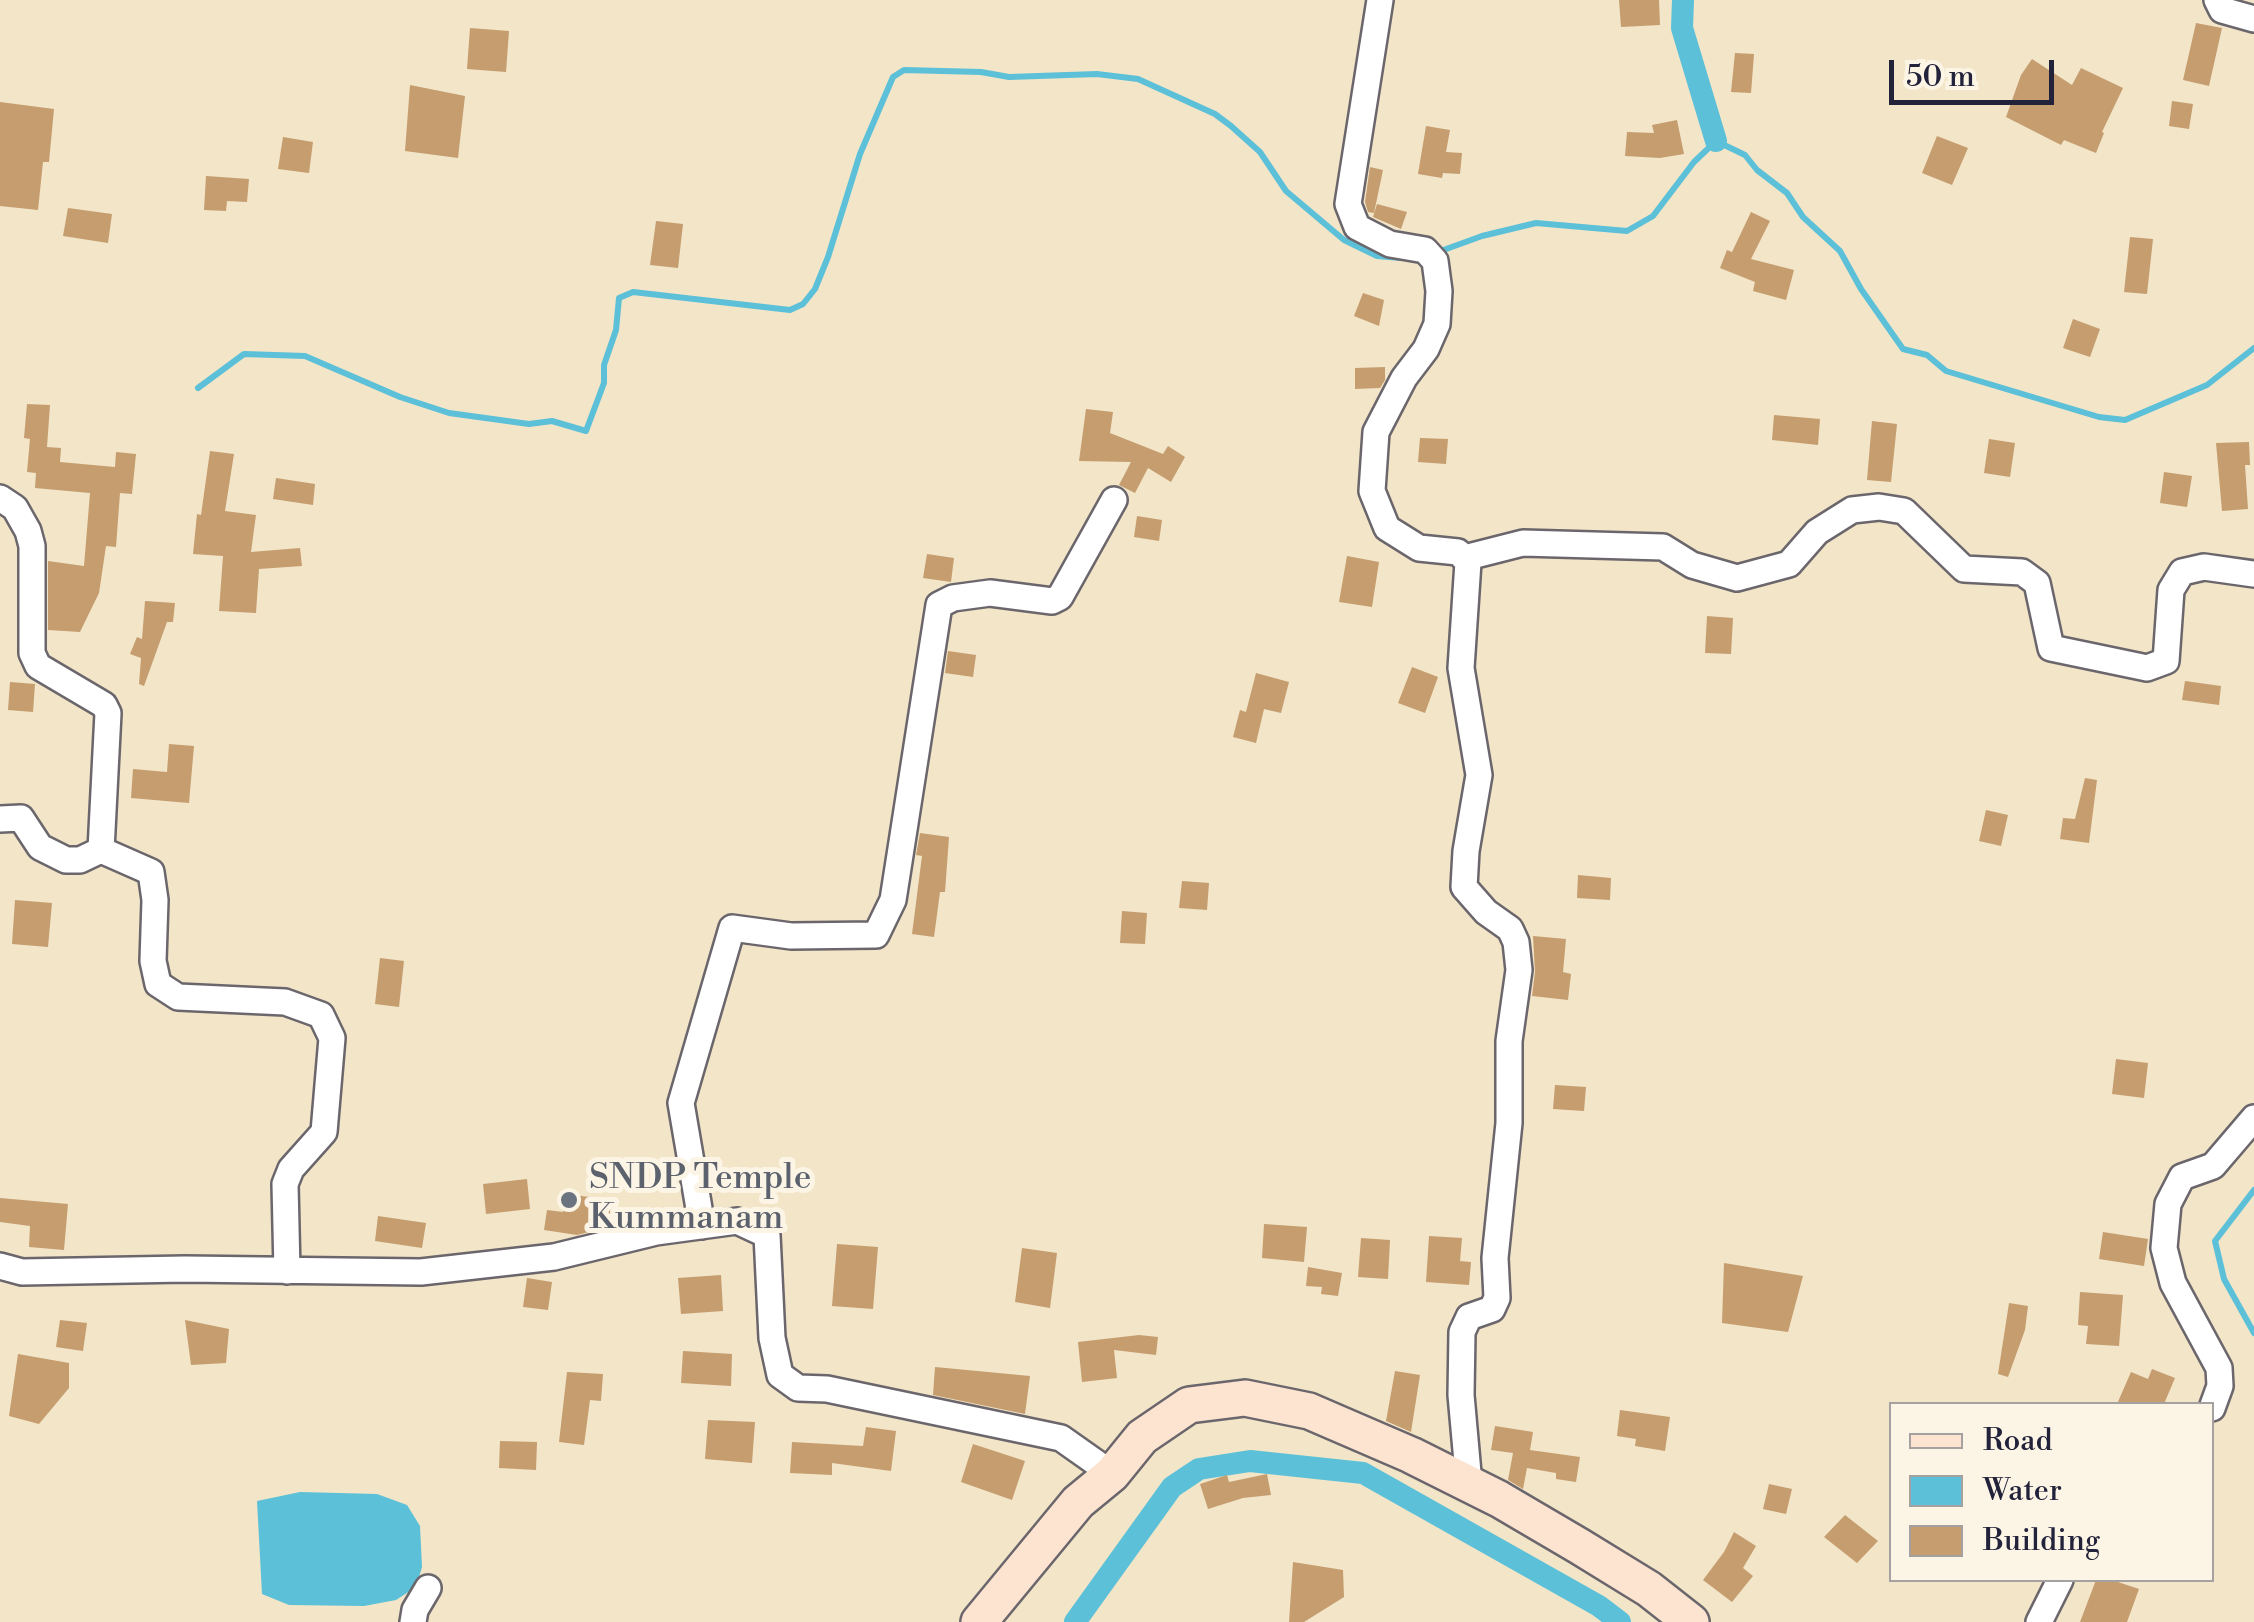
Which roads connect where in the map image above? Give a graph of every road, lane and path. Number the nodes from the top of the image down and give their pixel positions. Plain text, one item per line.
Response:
1 (1380, 0) edge
2 (2217, 0) edge
3 (2254, 19) edge
4 (0, 498) edge
5 (1114, 500) dead end
6 (1464, 558) junction
7 (2254, 574) edge
8 (0, 819) edge
9 (101, 850) junction
10 (2254, 1118) edge
11 (702, 1226) junction
12 (0, 1266) edge
13 (287, 1271) junction
14 (2214, 1402) edge
15 (1112, 1474) junction
16 (1468, 1484) junction
17 (2059, 1582) edge
18 (428, 1588) dead end
19 (412, 1622) edge
20 (979, 1622) edge
21 (1691, 1622) edge
22 (2040, 1622) edge

1 - 6 street
2 - 3 street
4 - 9 street
5 - 11 street
6 - 7 street
6 - 16 street
8 - 9 street
9 - 13 street
10 - 14 street
11 - 13 street
11 - 15 street
12 - 13 street
15 - 16 main road
15 - 20 main road
16 - 21 main road
17 - 22 street
18 - 19 street

